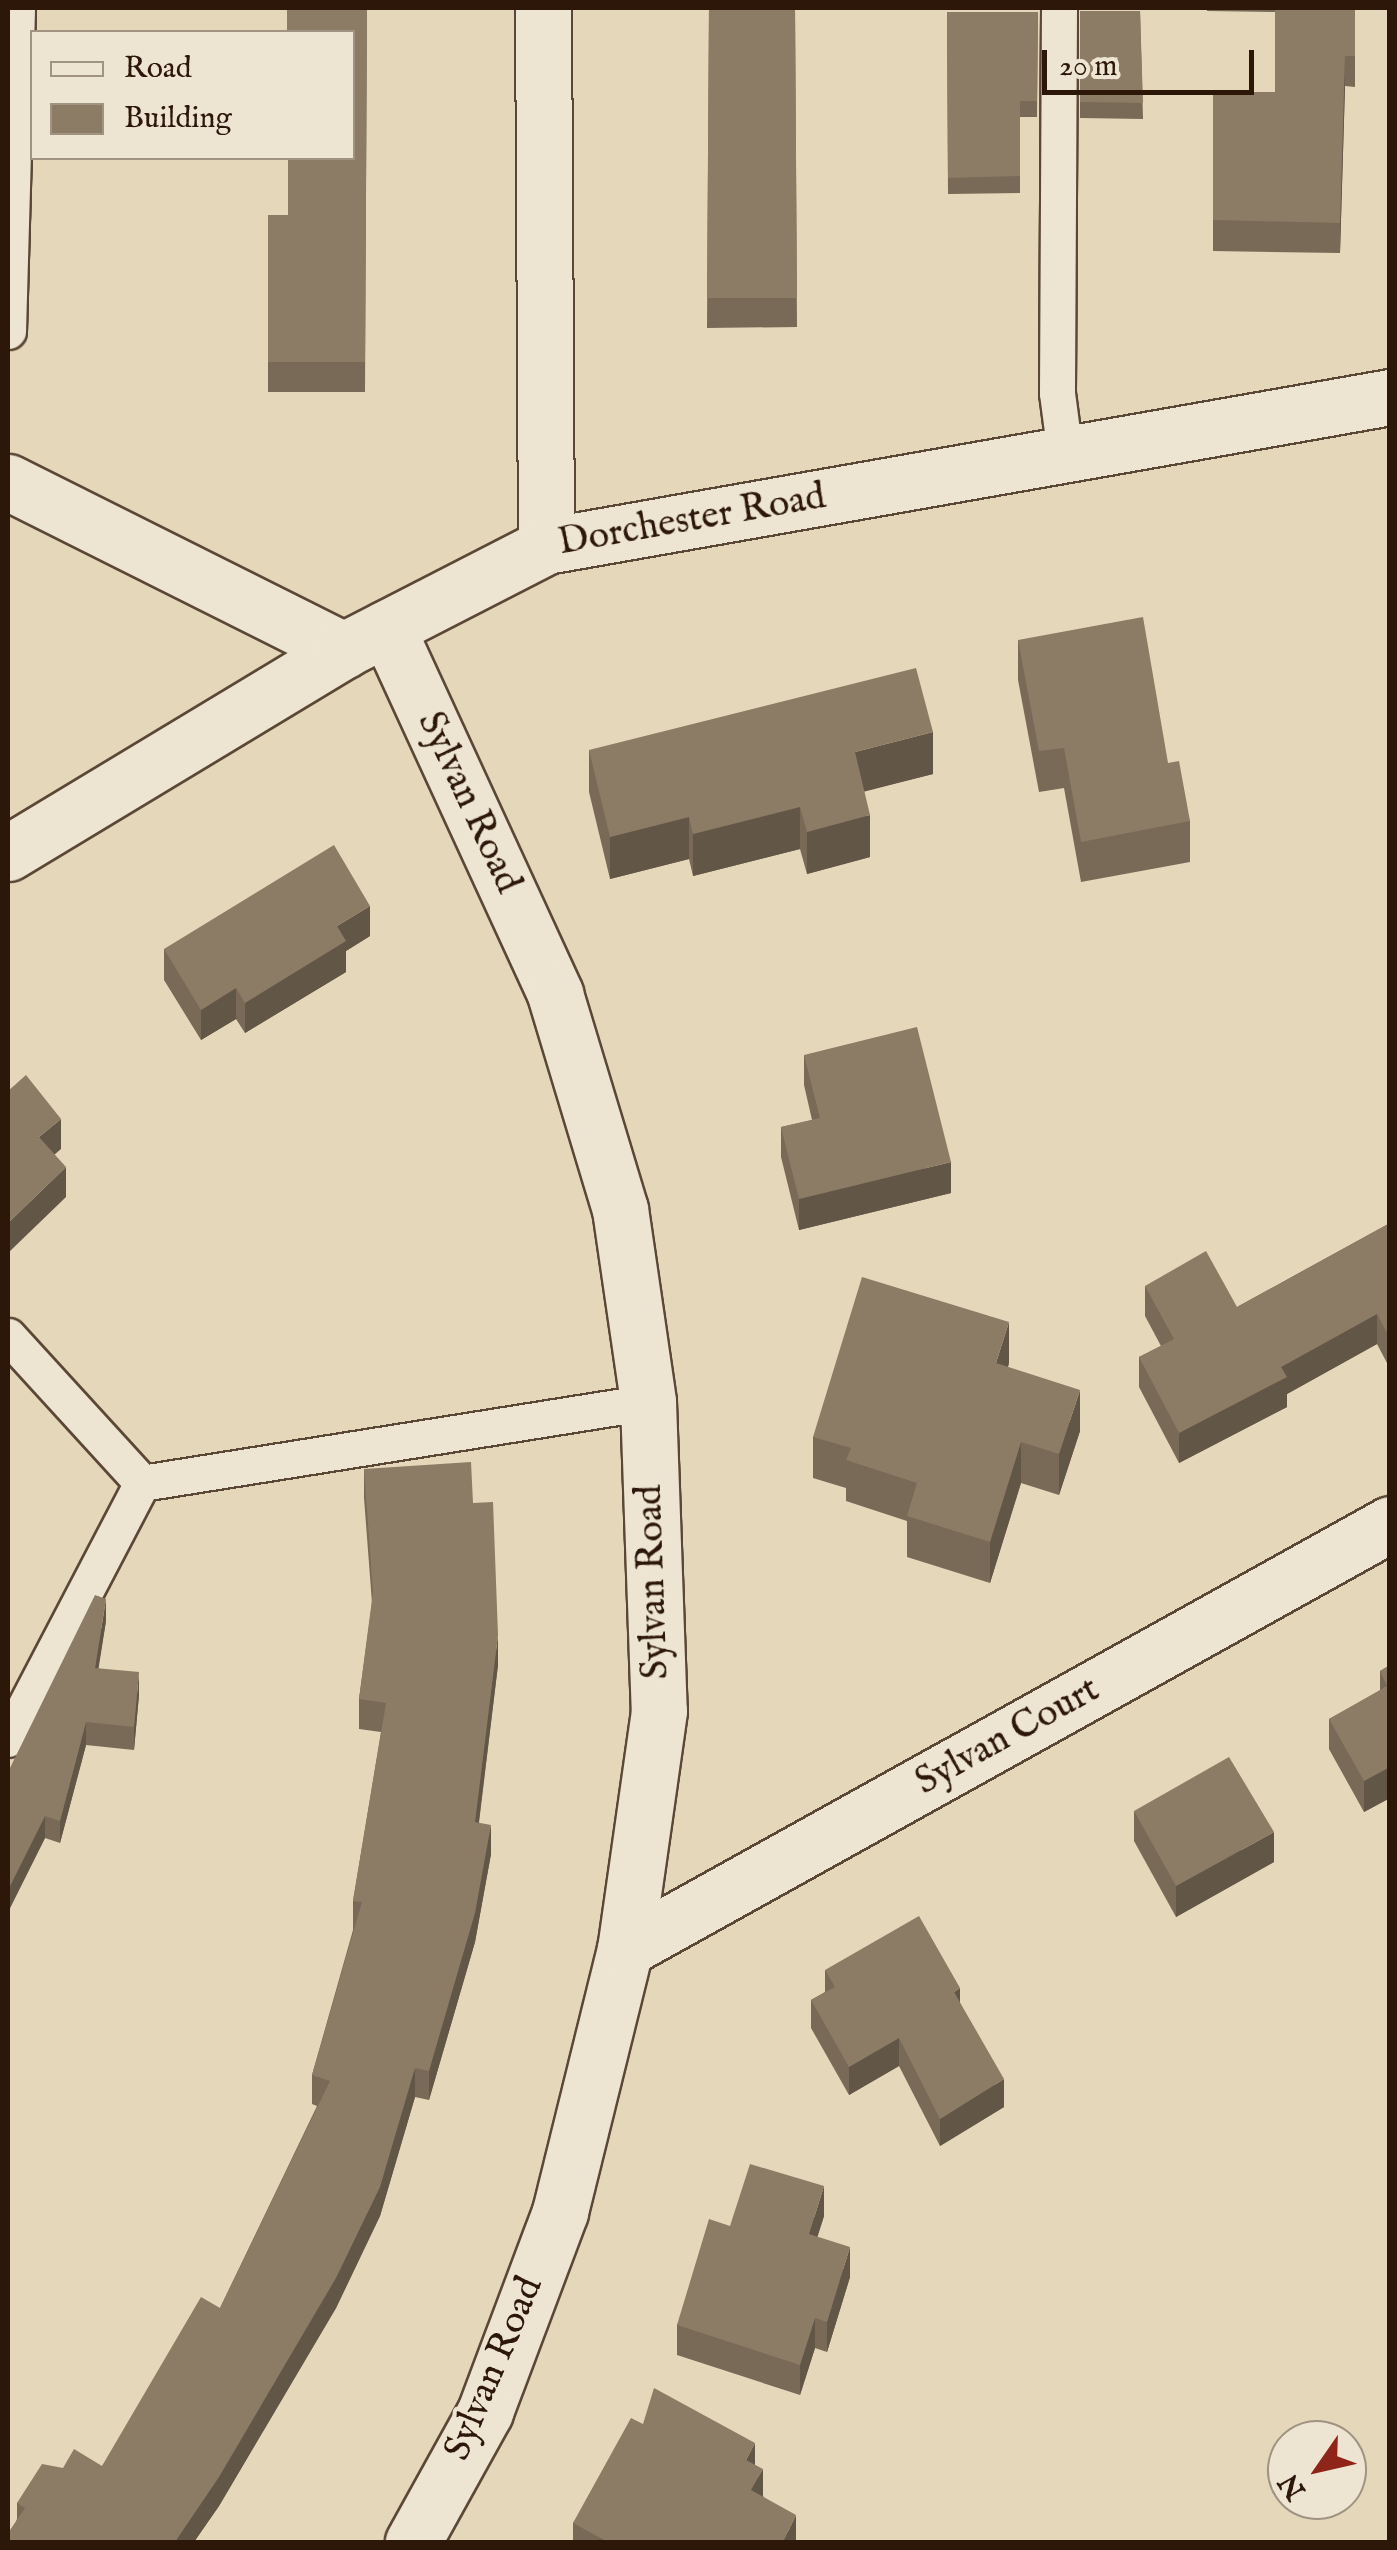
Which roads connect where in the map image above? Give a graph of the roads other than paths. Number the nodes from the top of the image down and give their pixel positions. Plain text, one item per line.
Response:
1 (17, 8) edge
2 (543, 8) edge
3 (1059, 8) edge
4 (8, 332) edge
5 (1390, 396) edge
6 (1065, 454) junction
7 (8, 482) edge
8 (546, 546) junction
9 (365, 639) junction
10 (8, 853) edge
11 (8, 1336) edge
12 (648, 1402) junction
13 (142, 1482) junction
14 (1390, 1524) edge
15 (8, 1740) edge
16 (626, 1950) junction
17 (413, 2542) edge

1 - 4 lane
2 - 8 street
3 - 6 lane
5 - 6 street, Dorchester Road
6 - 8 street, Dorchester Road
7 - 9 street
8 - 9 street, Dorchester Road
9 - 10 street, Dorchester Road
9 - 12 street, Sylvan Road
11 - 13 lane
12 - 13 lane
12 - 16 street, Sylvan Road
13 - 15 lane
14 - 16 street, Sylvan Court
16 - 17 street, Sylvan Road

